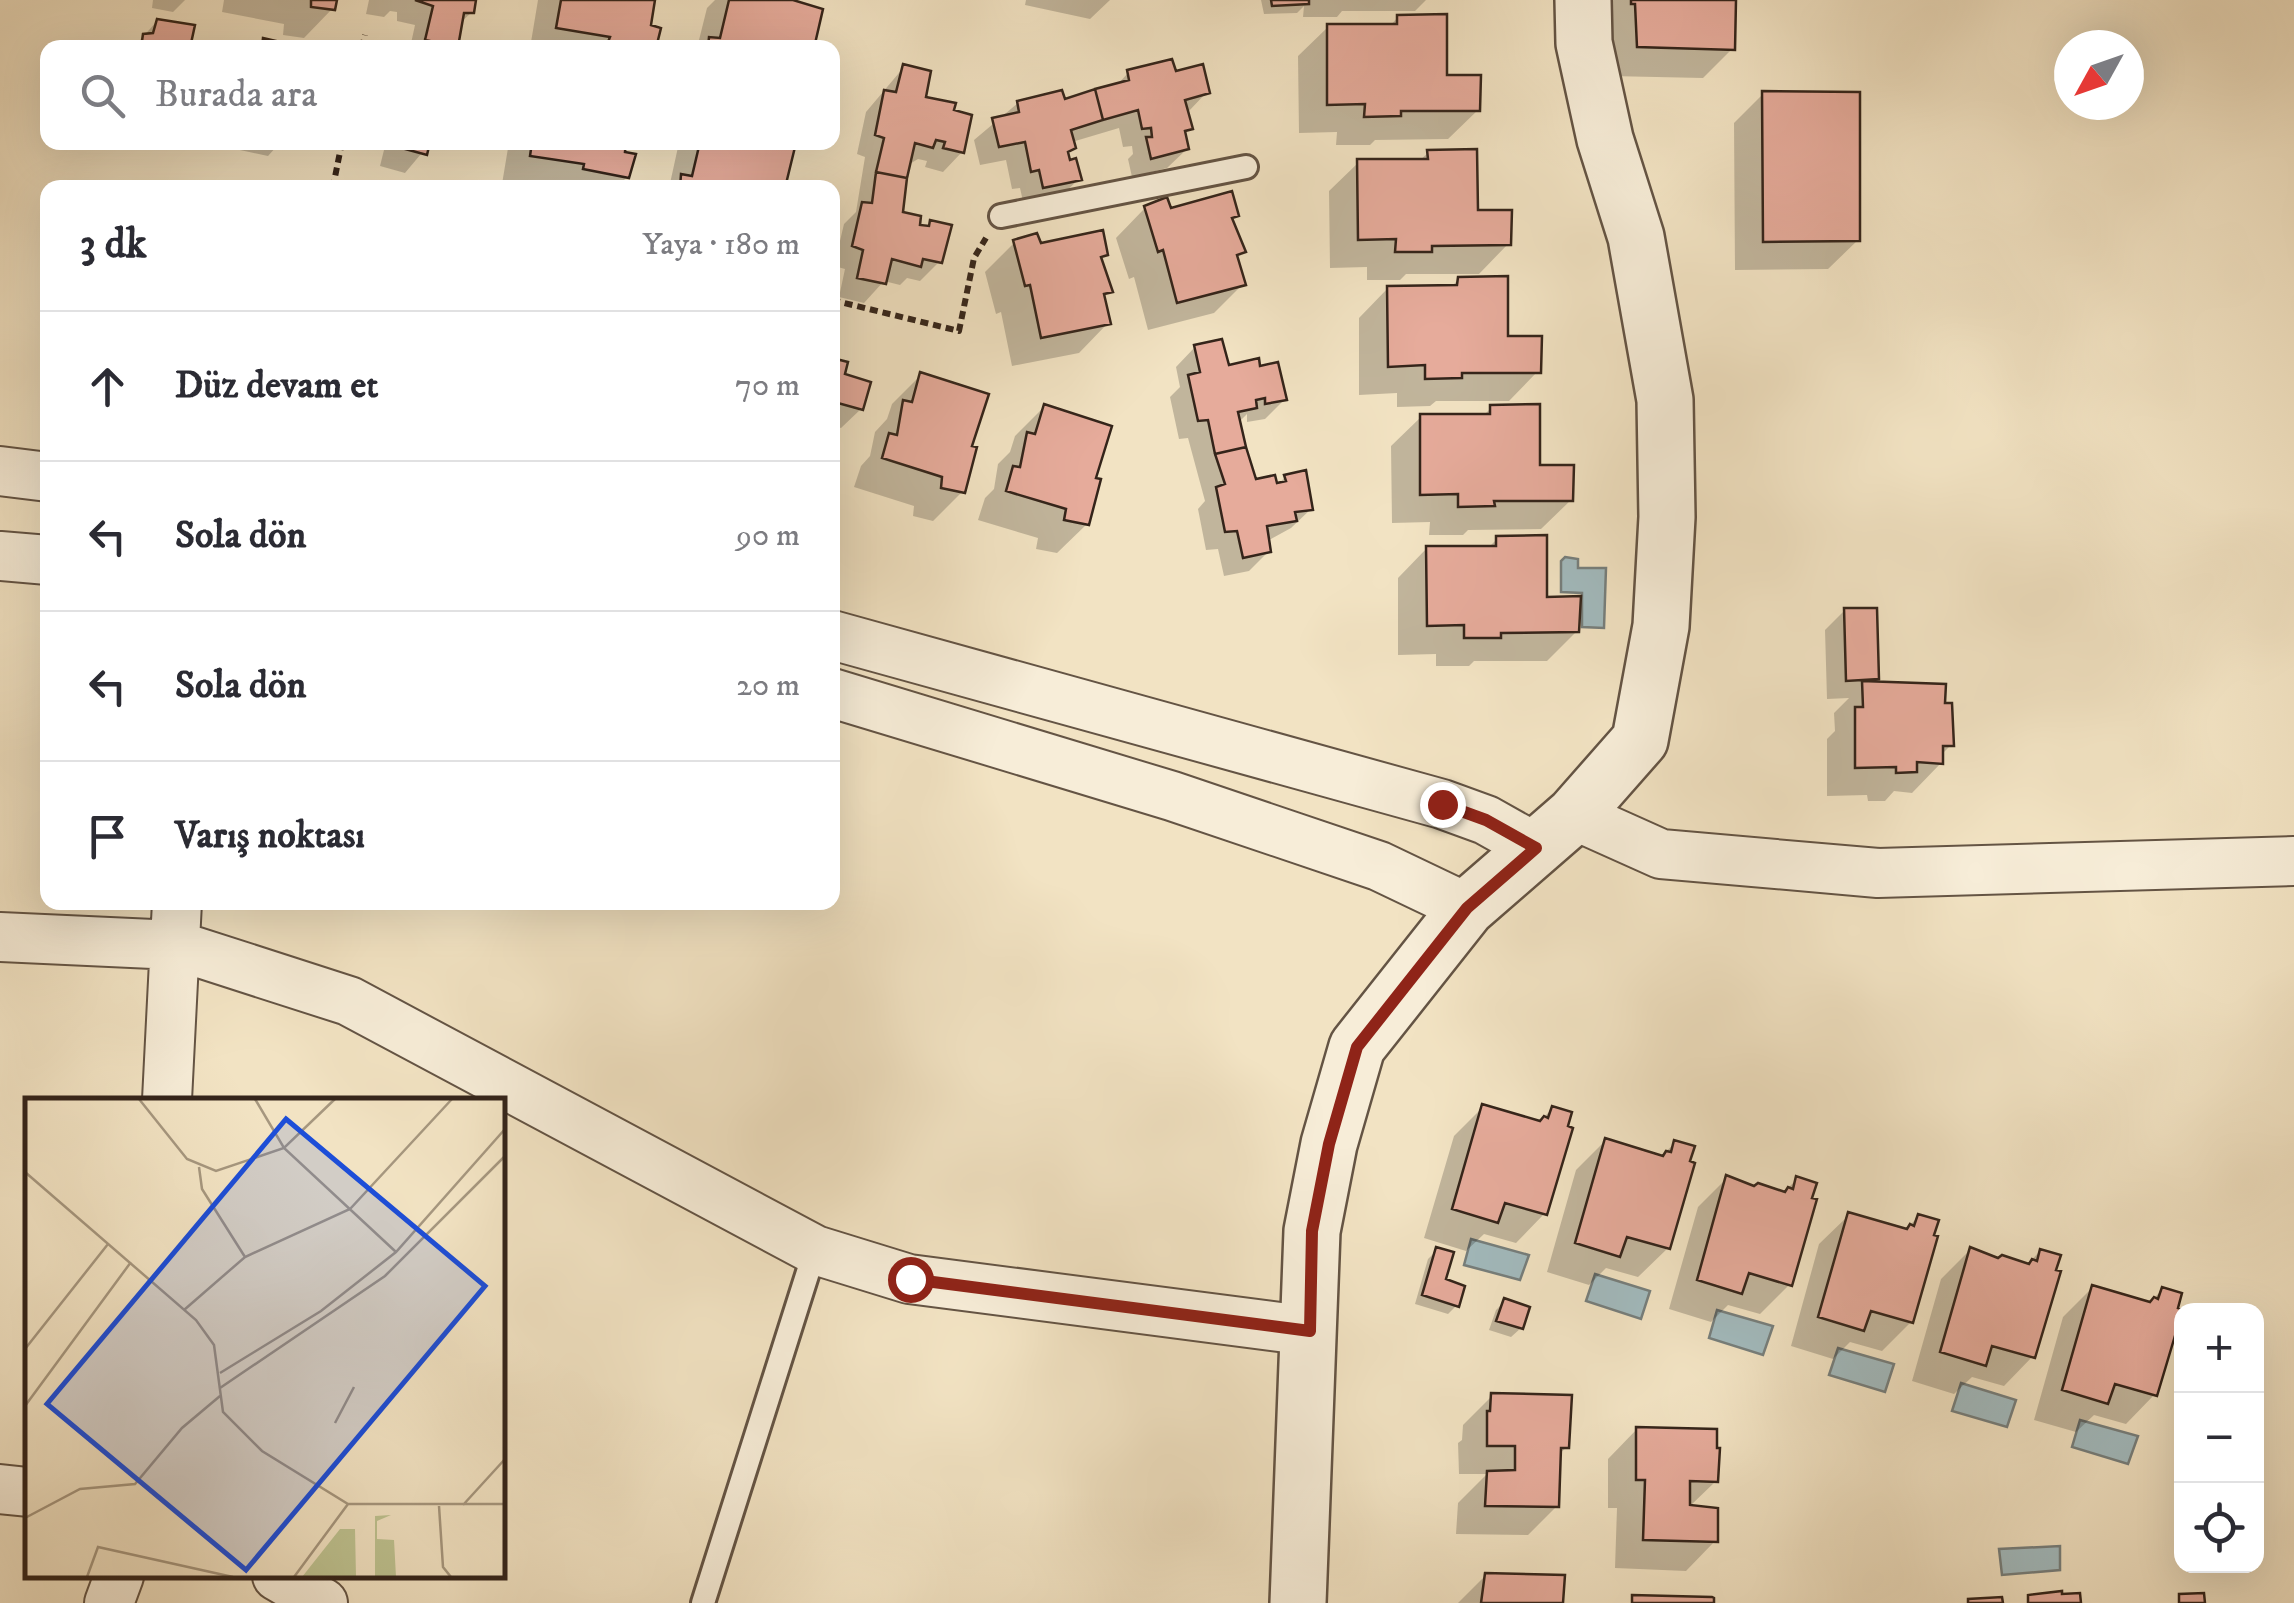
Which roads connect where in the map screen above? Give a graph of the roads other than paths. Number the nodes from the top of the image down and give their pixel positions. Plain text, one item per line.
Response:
1 (1583, 0) edge
2 (1246, 167) dead end
3 (1001, 216) road end
4 (0, 471) edge
5 (40, 477) edge
6 (0, 556) edge
7 (40, 559) edge
8 (840, 636) edge
9 (840, 695) edge
10 (1555, 832) junction
11 (2294, 862) edge
12 (1467, 908) junction
13 (176, 924) edge
14 (0, 936) edge
15 (167, 1098) edge
16 (815, 1250) junction
17 (1310, 1331) junction
18 (0, 1489) edge
19 (25, 1492) edge
20 (118, 1578) edge
21 (280, 1578) edge
22 (109, 1603) edge
23 (323, 1603) edge
24 (703, 1603) edge
25 (1298, 1603) edge

1 - 10 street
2 - 3 lane
4 - 5 street
6 - 7 street
8 - 10 street
9 - 12 street
10 - 11 street
10 - 12 street
12 - 17 street
13 - 14 street
13 - 15 street
13 - 16 street
16 - 17 street
16 - 24 lane
17 - 25 street
18 - 19 street
20 - 22 street
21 - 23 street

